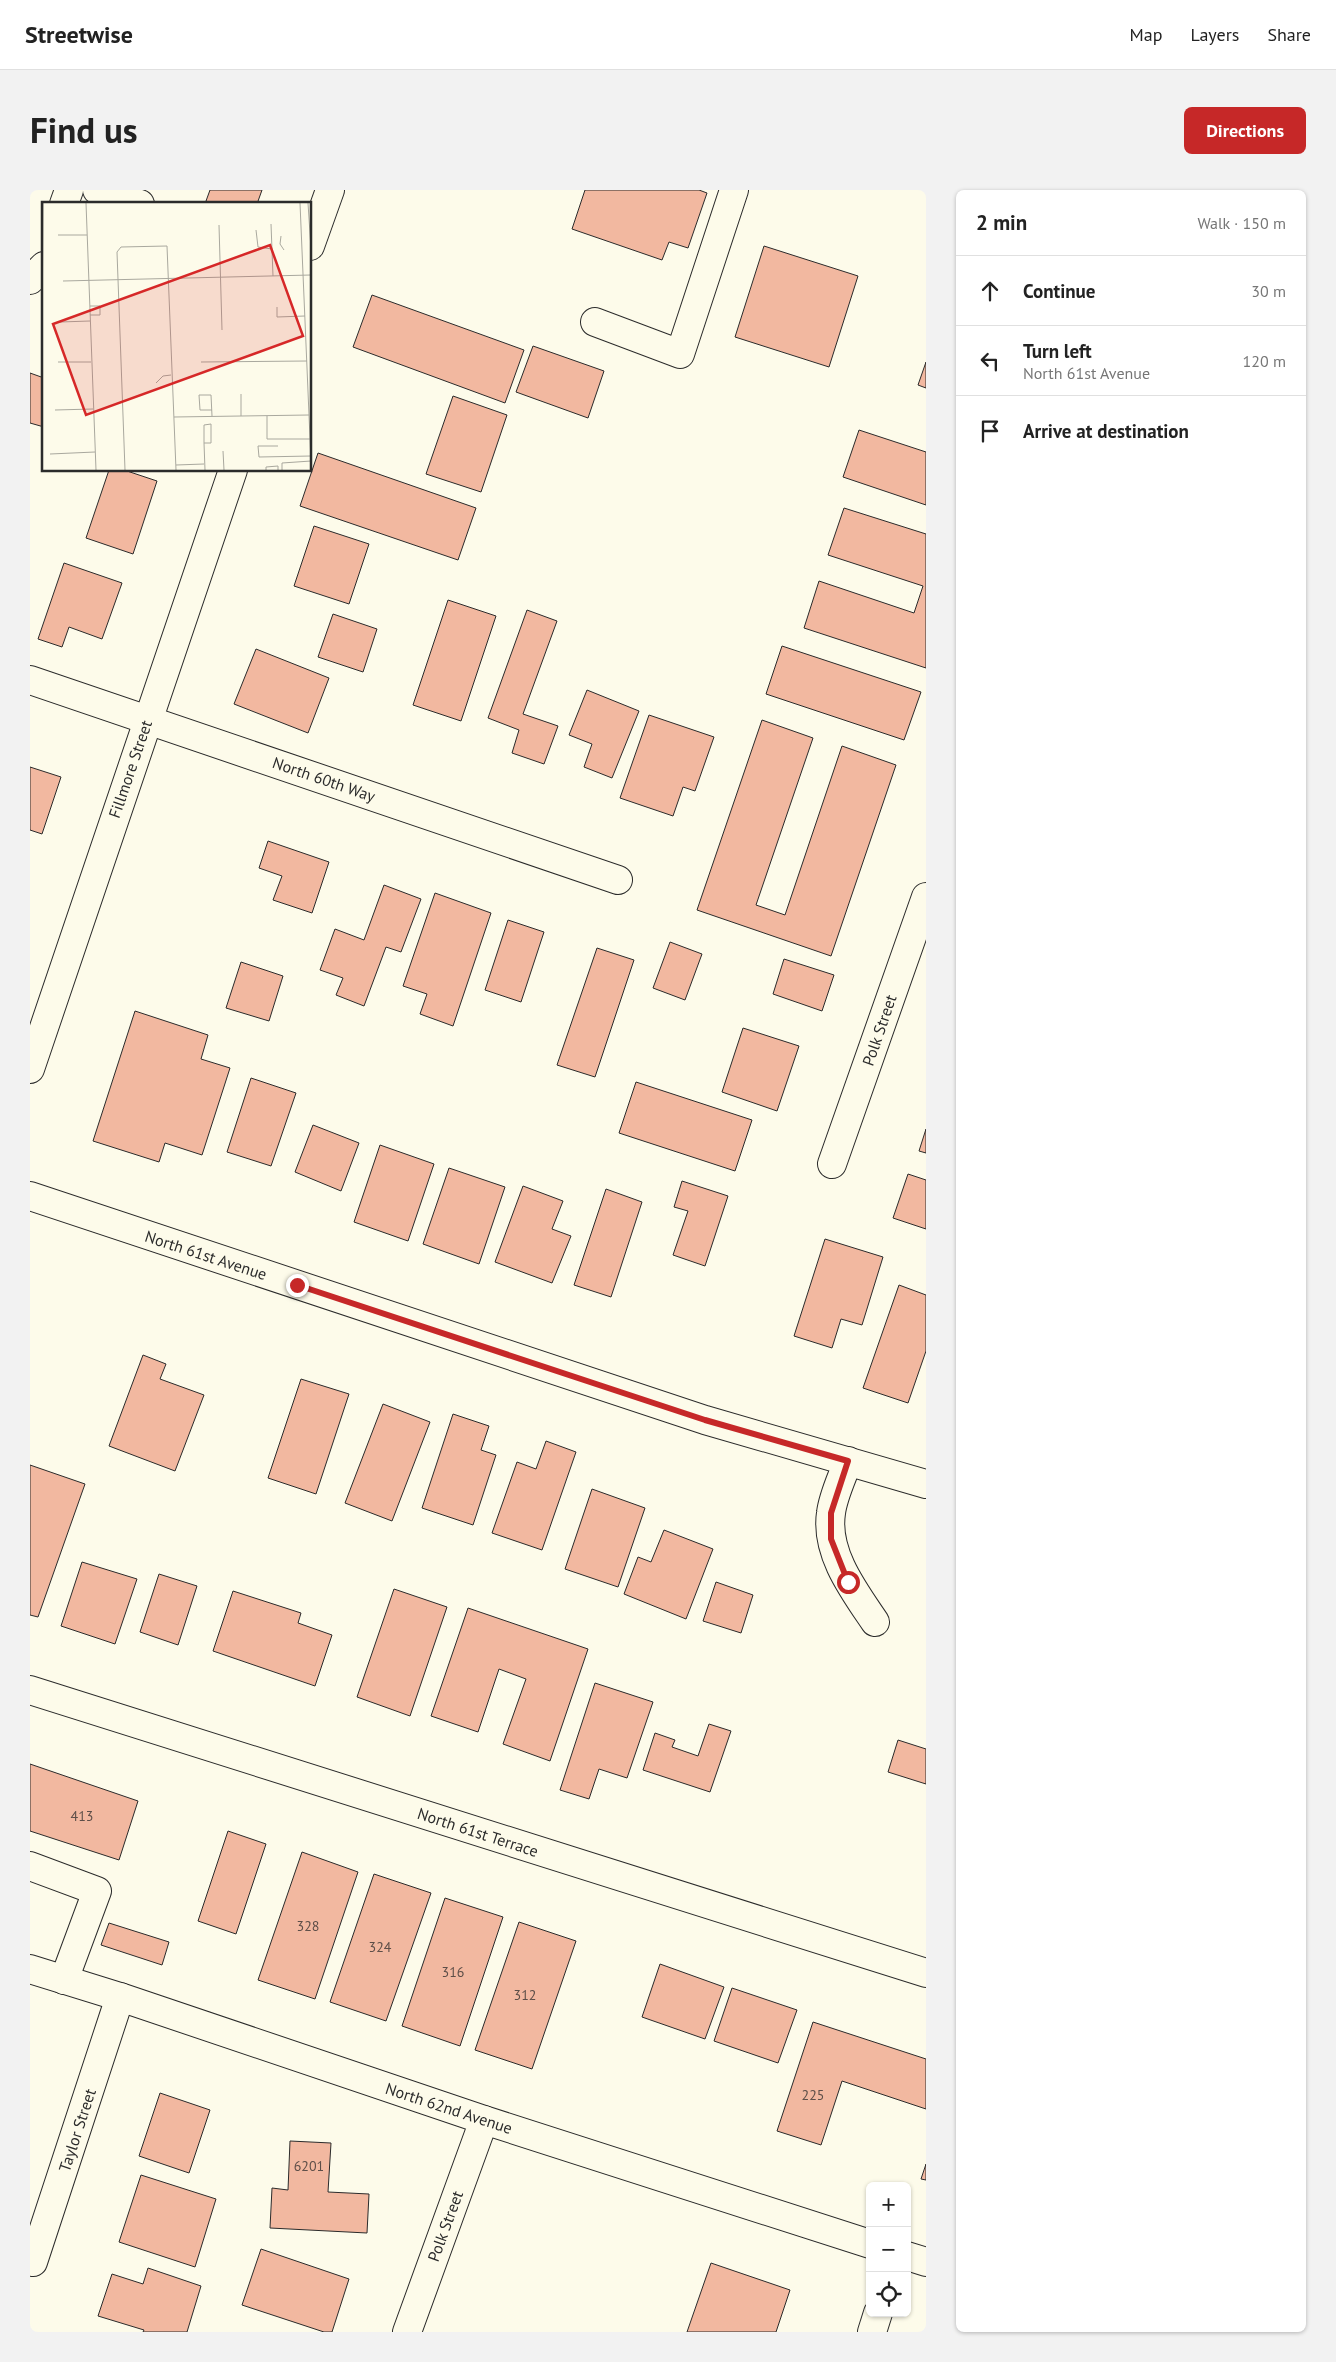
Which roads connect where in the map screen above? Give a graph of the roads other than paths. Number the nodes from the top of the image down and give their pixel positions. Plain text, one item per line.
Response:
1 (69, 190) edge
2 (97, 190) edge
3 (330, 190) edge
4 (734, 190) edge
5 (65, 202) edge
6 (134, 202) edge
7 (311, 243) edge
8 (42, 268) edge
9 (30, 280) edge
10 (595, 322) dead end
11 (233, 471) edge
12 (30, 680) edge
13 (147, 718) junction
14 (618, 880) dead end
15 (926, 897) edge
16 (30, 1069) edge
17 (832, 1164) dead end
18 (30, 1196) edge
19 (848, 1461) junction
20 (926, 1484) edge
21 (875, 1622) dead end
22 (30, 1690) edge
23 (30, 1866) edge
24 (30, 1969) edge
25 (926, 1974) edge
26 (64, 1980) junction
27 (120, 1997) junction
28 (484, 2120) junction
29 (866, 2243) edge
30 (911, 2257) edge
31 (33, 2262) dead end
32 (926, 2262) edge
33 (877, 2317) edge
34 (407, 2332) edge
35 (872, 2332) edge

1 - 5 street
2 - 6 street
3 - 7 street
4 - 10 street
8 - 9 street
11 - 13 street, Fillmore Street
12 - 13 street, North 60th Way
13 - 14 street, North 60th Way
13 - 16 street, Fillmore Street
15 - 17 street, Polk Street
18 - 19 street, North 61st Avenue
19 - 20 street, North 61st Avenue
19 - 21 street
22 - 25 street, North 61st Terrace
23 - 26 street
24 - 26 street, North 62nd Avenue
26 - 27 street, North 62nd Avenue
27 - 28 street, North 62nd Avenue
27 - 31 street, Taylor Street
28 - 29 street, North 62nd Avenue
28 - 34 street, Polk Street
30 - 32 street
33 - 35 street

